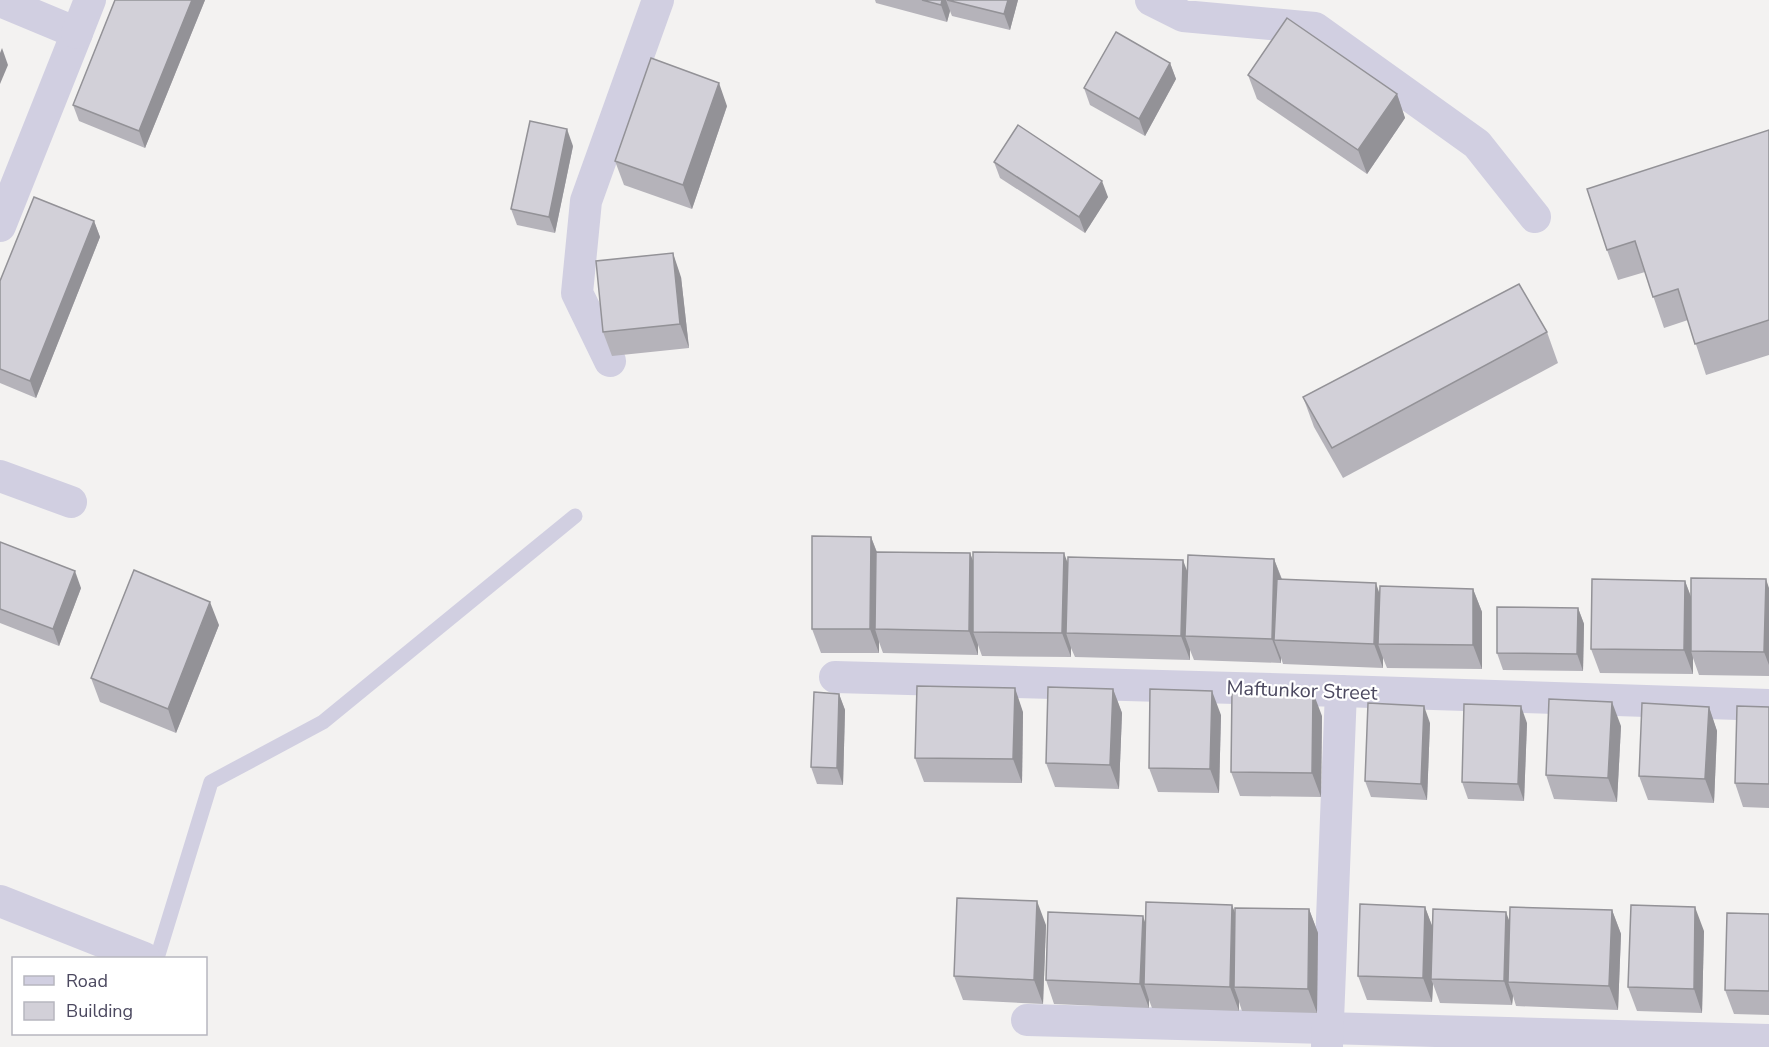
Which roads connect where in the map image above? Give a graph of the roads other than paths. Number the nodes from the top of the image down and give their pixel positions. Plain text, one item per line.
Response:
1 (90, 0) edge
2 (658, 0) edge
3 (1151, 0) edge
4 (0, 1) edge
5 (77, 33) junction
6 (1535, 217) dead end
7 (0, 226) edge
8 (610, 361) dead end
9 (0, 476) edge
10 (71, 502) dead end
11 (575, 516) dead end
12 (835, 677) dead end
13 (1341, 691) junction
14 (1769, 705) edge
15 (0, 901) edge
16 (141, 957) edge
17 (157, 957) edge
18 (1027, 1020) dead end
19 (1327, 1037) edge
20 (1769, 1040) edge

1 - 5 street
2 - 8 street
3 - 6 street
4 - 5 street
5 - 7 street
9 - 10 street
11 - 17 lane
12 - 13 street, Maftunkor Street
13 - 14 street, Maftunkor Street
13 - 19 street
15 - 16 street
18 - 19 street
19 - 20 street

